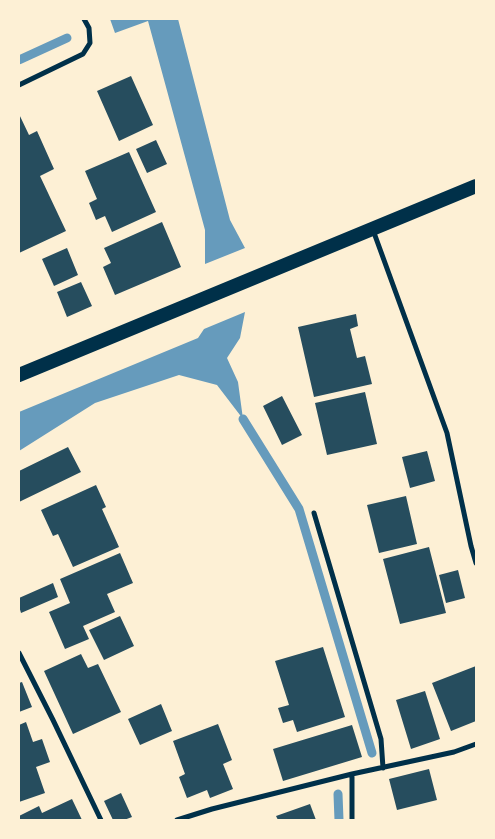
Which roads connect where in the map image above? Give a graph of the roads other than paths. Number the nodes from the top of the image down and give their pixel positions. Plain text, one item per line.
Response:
1 (84, 19) edge
2 (19, 86) edge
3 (476, 186) edge
4 (372, 229) junction
5 (19, 376) edge
6 (314, 513) dead end
7 (476, 563) edge
8 (19, 653) edge
9 (476, 744) edge
10 (383, 768) junction
11 (352, 774) junction
12 (100, 820) edge
13 (177, 820) edge
14 (352, 820) edge

1 - 2 street
3 - 4 highway
4 - 5 highway
4 - 7 street
6 - 10 street
8 - 12 street
9 - 10 street
10 - 11 street
11 - 13 street
11 - 14 street

